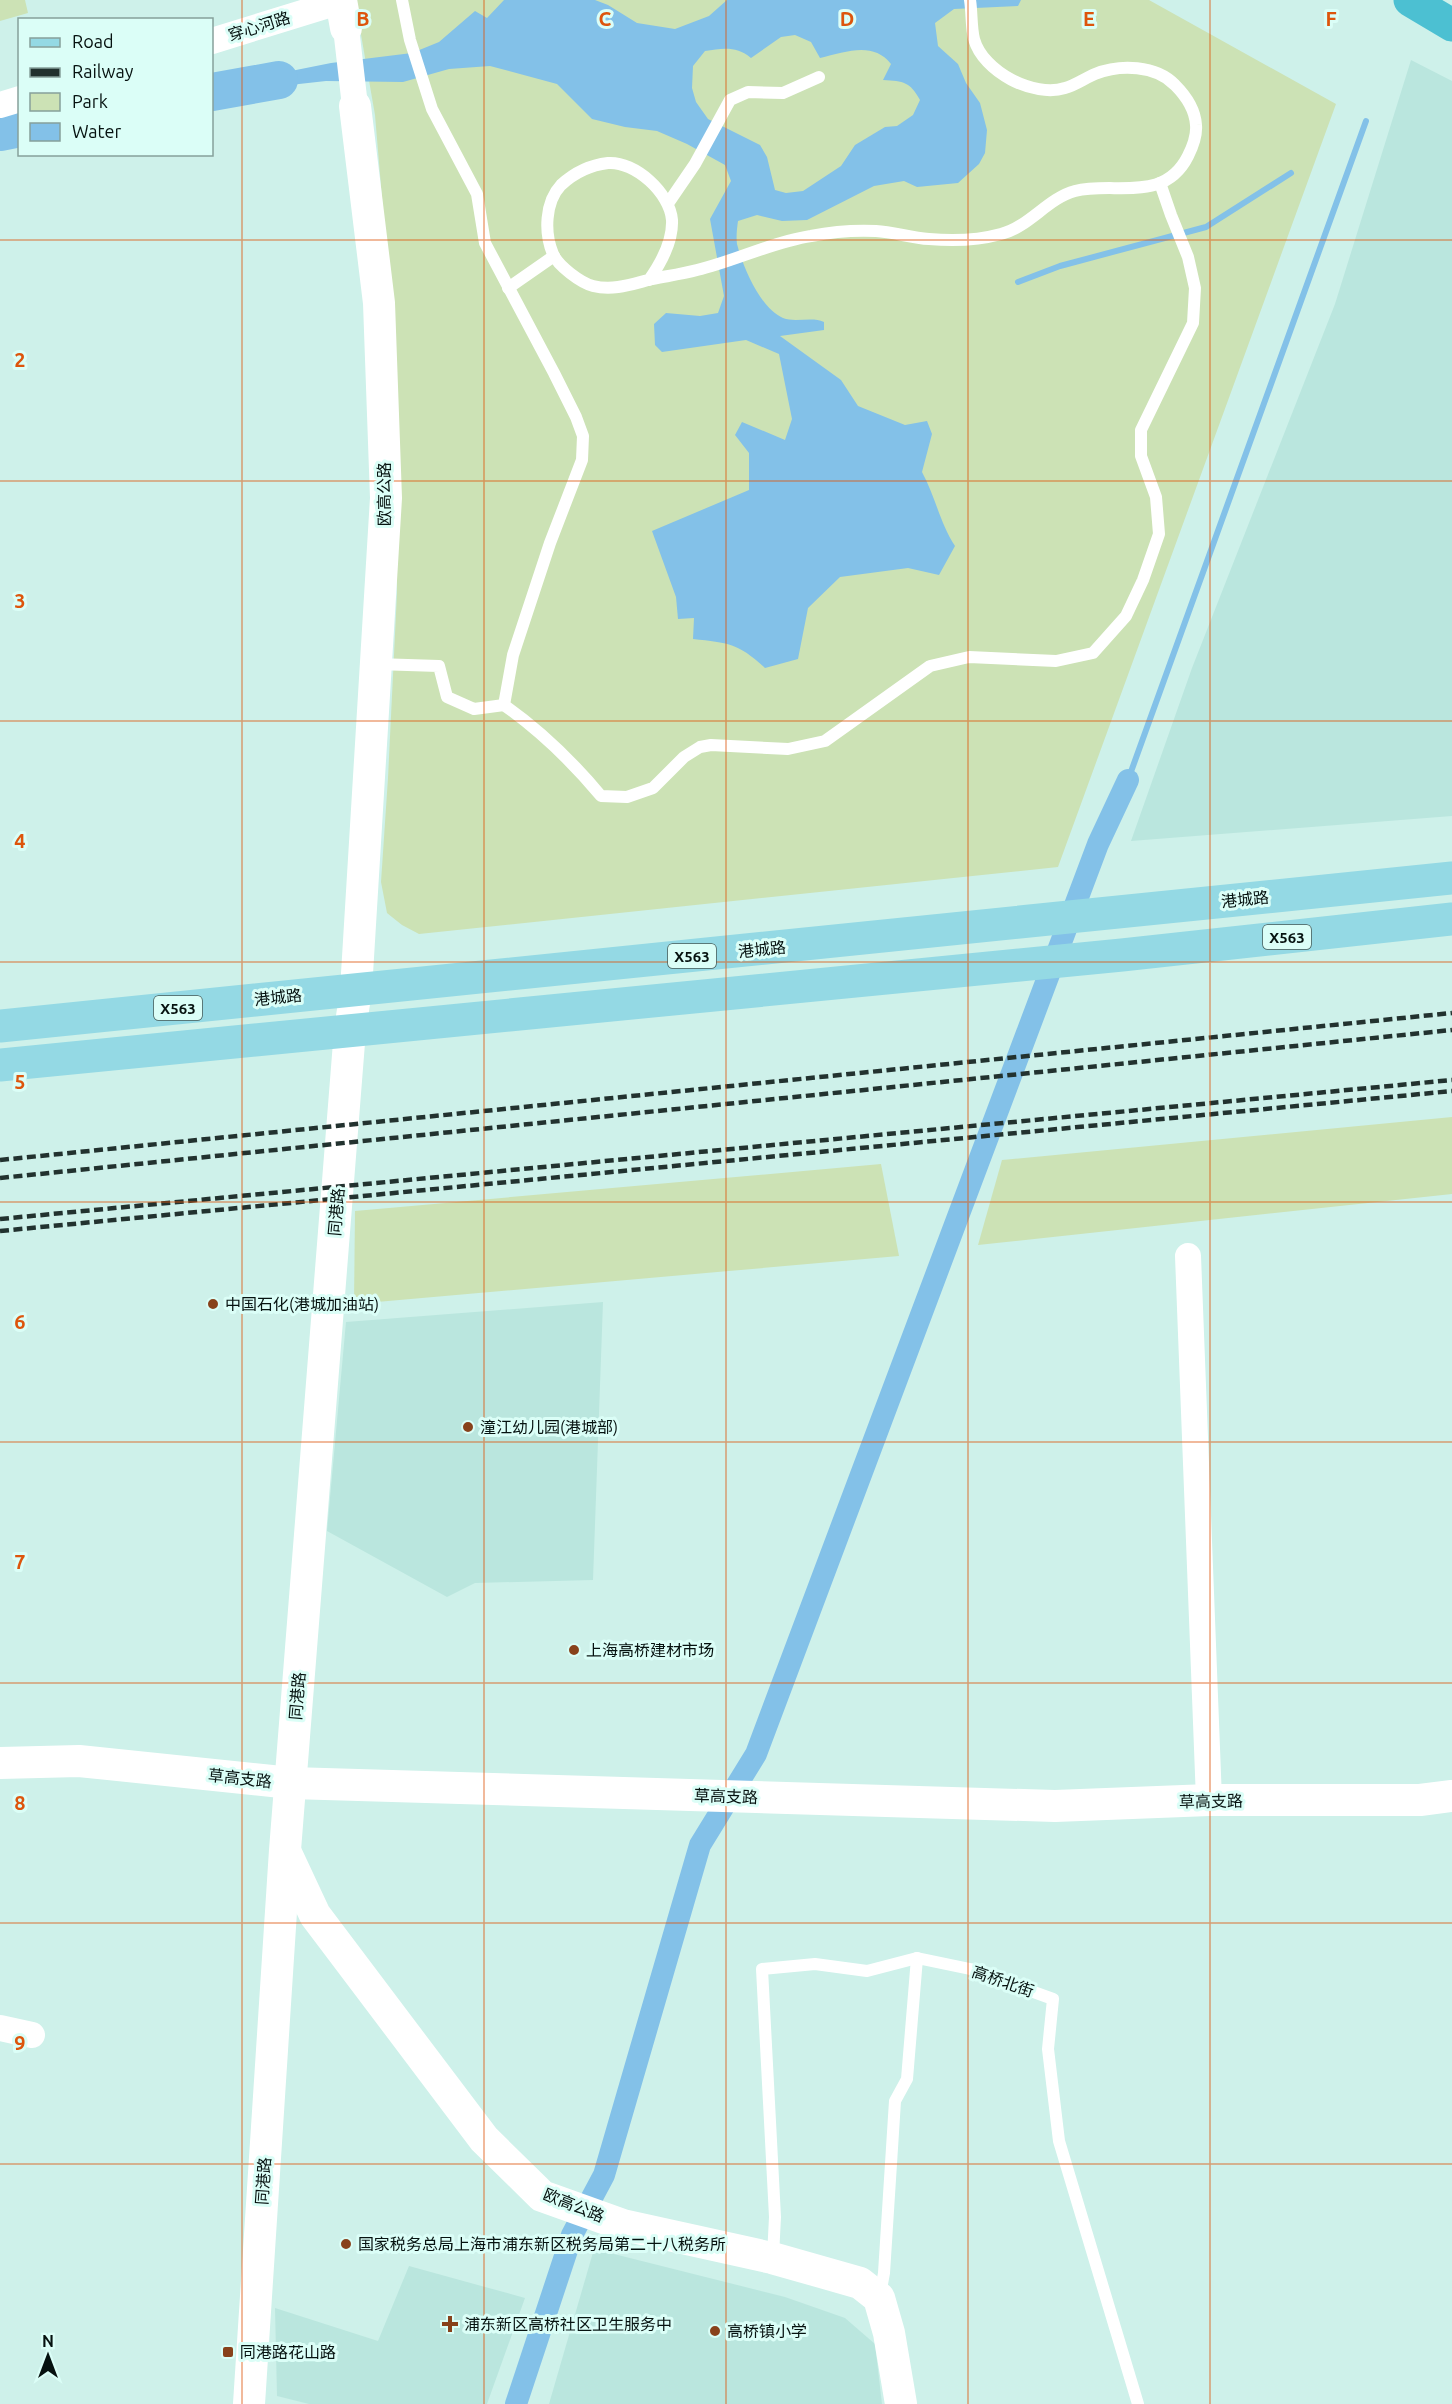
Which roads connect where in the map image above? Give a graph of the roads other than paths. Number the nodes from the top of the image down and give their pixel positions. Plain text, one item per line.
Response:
1 (402, 0) edge
2 (970, 0) edge
3 (1410, 0) edge
4 (343, 10) edge
5 (1452, 25) edge
6 (213, 41) edge
7 (819, 77) dead end
8 (18, 100) edge
9 (0, 105) edge
10 (355, 106) joint
11 (1160, 183) junction
12 (669, 202) junction
13 (554, 256) junction
14 (649, 280) junction
15 (508, 288) junction
16 (376, 664) junction
17 (504, 705) junction
18 (1452, 878) edge
19 (1452, 919) edge
20 (356, 990) junction
21 (0, 1026) edge
22 (350, 1030) junction
23 (0, 1065) edge
24 (1188, 1256) dead end
25 (0, 1763) edge
26 (291, 1784) junction
27 (1452, 1796) edge
28 (1209, 1800) junction
29 (285, 1850) junction
30 (917, 1958) junction
31 (0, 2028) edge
32 (32, 2035) dead end
33 (772, 2258) junction
34 (879, 2298) junction
35 (249, 2404) edge
36 (901, 2404) edge
37 (1138, 2404) edge

1 - 15 lane
2 - 11 lane
3 - 5 highway
4 - 6 street, 穿心河路
4 - 10 street, 欧高公路
7 - 12 lane
8 - 9 street
10 - 16 street, 欧高公路
11 - 14 lane
11 - 17 lane
12 - 13 lane
12 - 14 lane
13 - 14 lane
13 - 15 lane
15 - 17 lane
16 - 17 lane
16 - 20 street, 欧高公路
18 - 20 main road, 港城路 / X563
19 - 22 main road, X563
20 - 21 main road, 港城路 / X563
20 - 22 street, 同港路
22 - 23 main road, X563
22 - 26 street, 同港路
24 - 28 street
25 - 26 street, 草高支路
26 - 28 street, 草高支路
26 - 29 street, 同港路
27 - 28 street, 草高支路
29 - 33 street, 欧高公路
29 - 35 street, 同港路
30 - 33 lane
30 - 34 lane
30 - 37 lane, 高桥北街
31 - 32 street
33 - 34 street, 欧高公路
34 - 36 street

